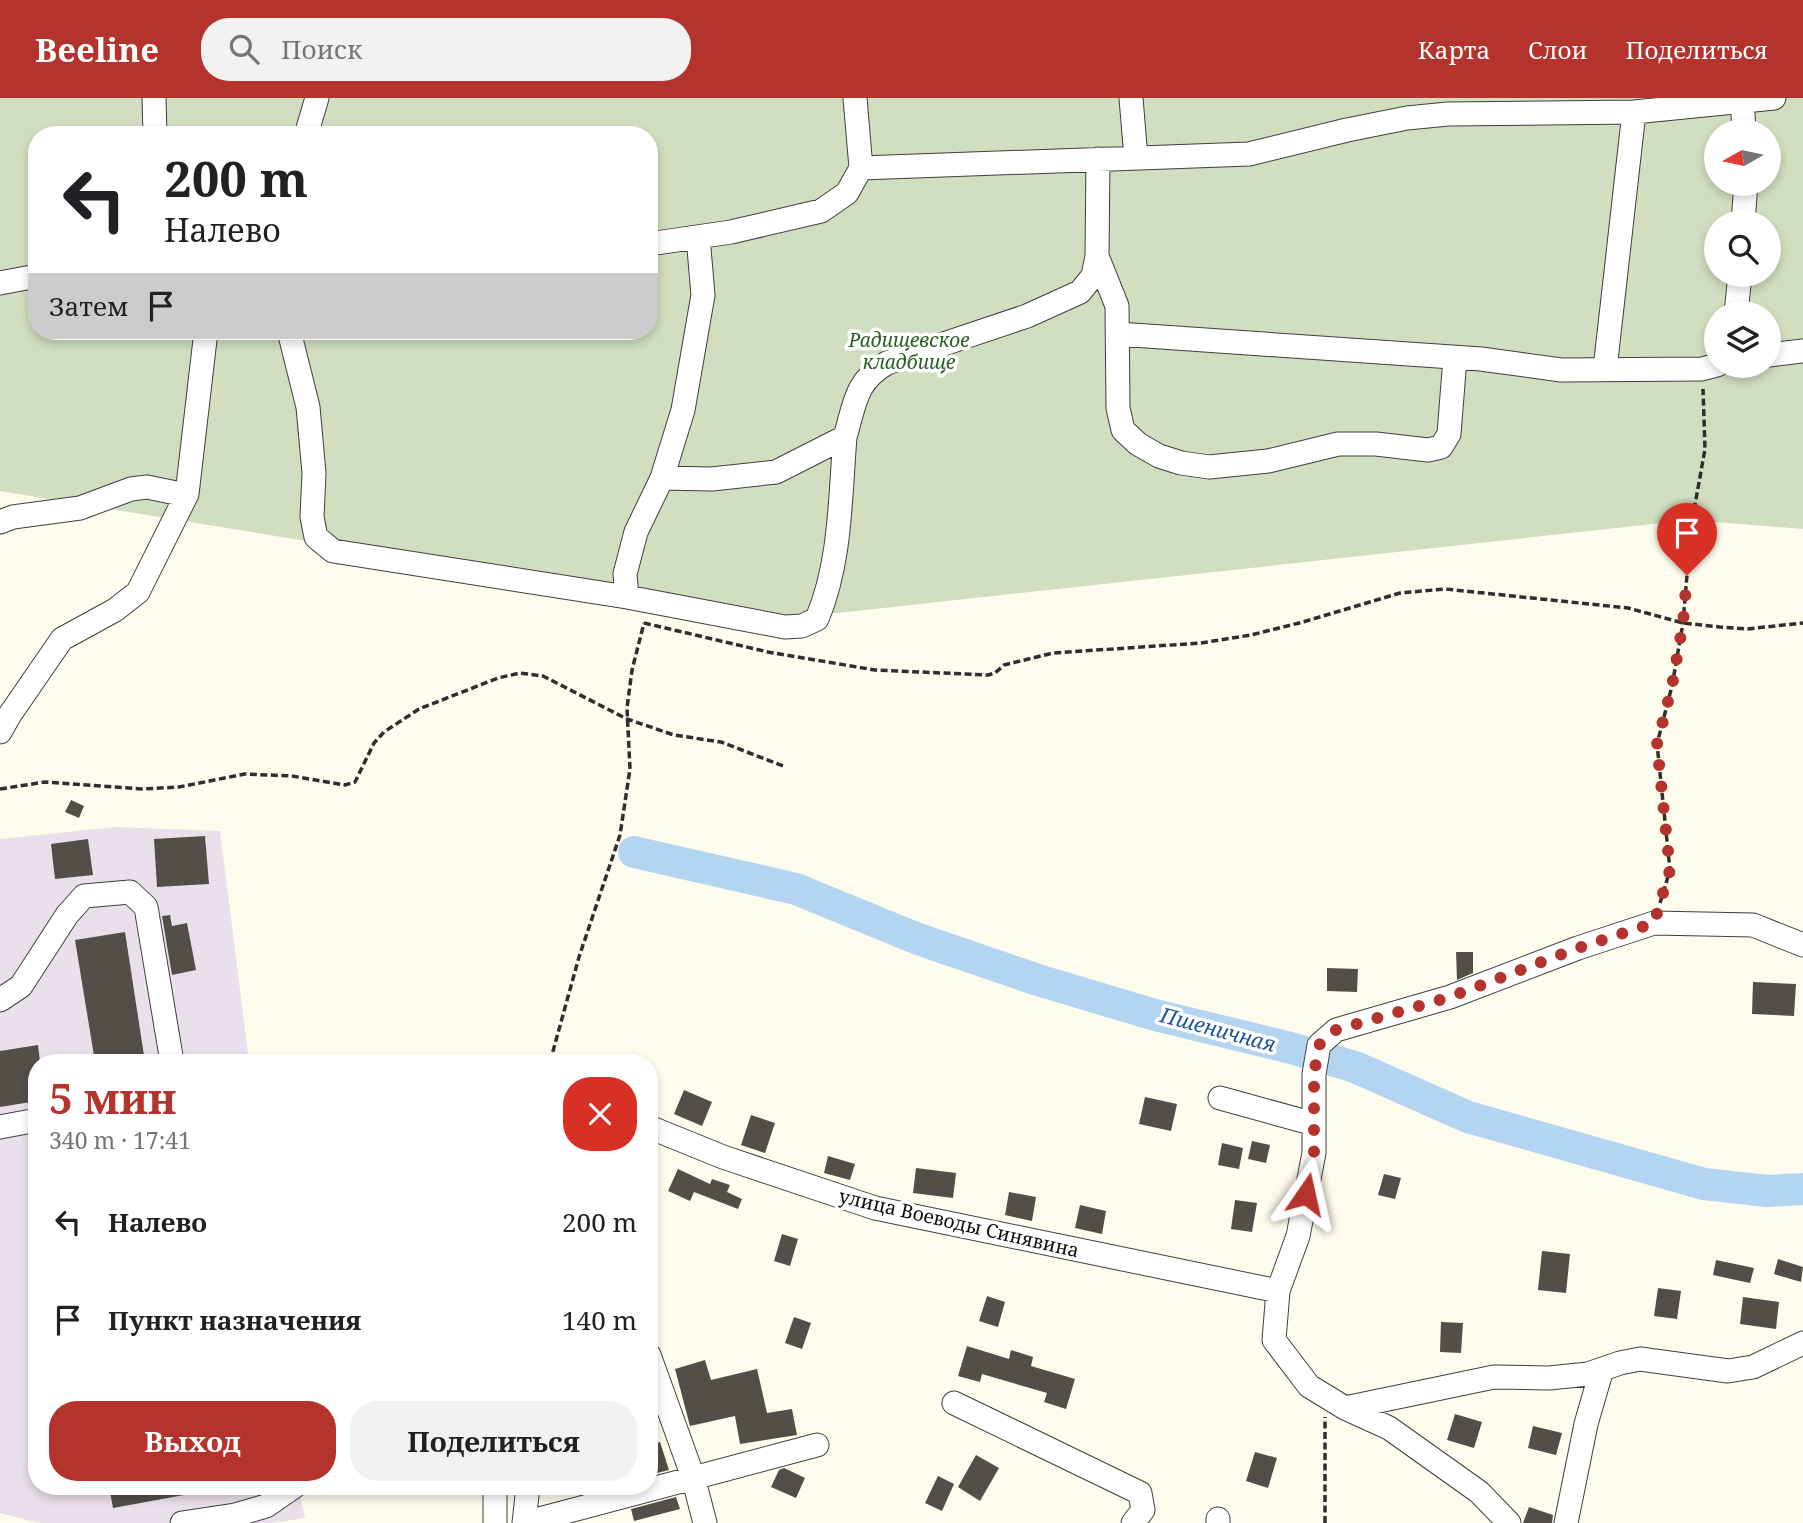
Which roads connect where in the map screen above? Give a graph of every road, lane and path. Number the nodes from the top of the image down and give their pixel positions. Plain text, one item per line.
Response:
1 (154, 98) edge
2 (317, 98) edge
3 (855, 98) edge
4 (1131, 98) edge
5 (1774, 98) edge
6 (1742, 100) edge
7 (1407, 108) edge
8 (1633, 112) junction
9 (1743, 119) edge
10 (155, 126) edge
11 (309, 126) edge
12 (1136, 158) junction
13 (1098, 159) junction
14 (861, 168) junction
15 (698, 237) junction
16 (658, 243) edge
17 (1097, 256) junction
18 (28, 278) edge
19 (0, 283) edge
20 (1118, 334) junction
21 (205, 340) edge
22 (291, 340) edge
23 (1803, 351) edge
24 (1781, 354) edge
25 (1455, 358) junction
26 (1704, 367) edge
27 (1605, 369) junction
28 (1708, 378) edge
29 (845, 437) junction
30 (662, 478) junction
31 (186, 495) junction
32 (0, 522) edge
33 (627, 597) junction
34 (644, 623) junction
35 (1683, 623) junction
36 (1803, 624) edge
37 (626, 719) junction
38 (0, 732) edge
39 (786, 767) dead end
40 (0, 789) edge
41 (1654, 923) junction
42 (1803, 945) edge
43 (0, 1000) edge
44 (171, 1054) edge
45 (552, 1054) edge
46 (1220, 1098) dead end
47 (28, 1122) edge
48 (1314, 1124) junction
49 (0, 1127) edge
50 (658, 1131) edge
51 (1278, 1291) junction
52 (1803, 1343) edge
53 (1602, 1369) junction
54 (658, 1381) edge
55 (1335, 1402) junction
56 (954, 1403) dead end
57 (817, 1445) dead end
58 (692, 1477) junction
59 (658, 1486) edge
60 (282, 1495) edge
61 (495, 1495) edge
62 (527, 1495) edge
63 (626, 1495) edge
64 (182, 1523) edge
65 (495, 1523) edge
66 (524, 1523) edge
67 (705, 1523) edge
68 (1133, 1523) edge
69 (1325, 1523) edge
70 (1509, 1523) edge
71 (1566, 1523) edge

1 - 10 street
2 - 11 street
3 - 14 street
4 - 12 street
5 - 6 street
6 - 8 street
6 - 9 street
7 - 8 street
7 - 12 street
8 - 27 street
12 - 13 street
13 - 14 street
13 - 17 street
14 - 15 street
15 - 16 street
15 - 30 street
17 - 20 street
17 - 29 street
18 - 19 street
20 - 25 street
20 - 25 street
21 - 31 street
22 - 33 street
23 - 24 street
25 - 27 street
26 - 27 street
28 - 35 path
29 - 30 street
29 - 33 street
30 - 33 street
31 - 32 street
31 - 38 street
33 - 34 path
34 - 35 path
34 - 37 path
35 - 36 path
35 - 41 path
37 - 39 path
37 - 40 path
37 - 45 path
41 - 42 street
41 - 48 street
43 - 44 street
46 - 48 street
47 - 49 street
48 - 51 street
50 - 51 street, улица Воеводы Синявина
51 - 55 street
52 - 53 street
53 - 55 street
53 - 71 street
54 - 58 street
55 - 69 path
55 - 70 street
56 - 68 street
57 - 58 street
58 - 59 street
58 - 67 street
60 - 64 street
61 - 65 street
62 - 66 street
63 - 66 street

